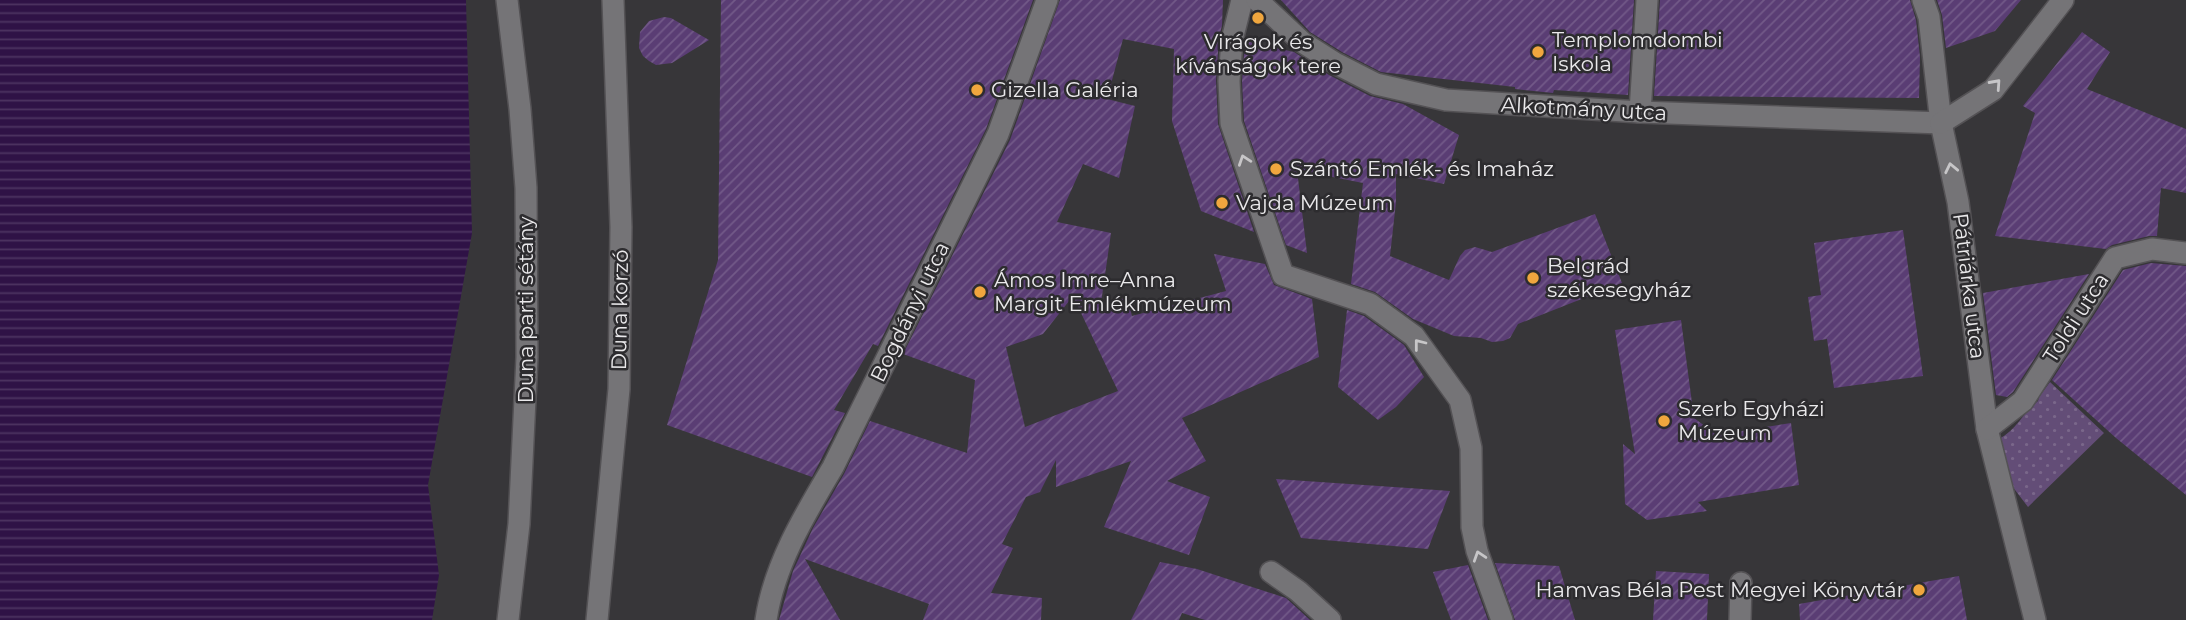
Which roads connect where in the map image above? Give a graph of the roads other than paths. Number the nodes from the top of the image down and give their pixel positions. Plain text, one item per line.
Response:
1 (507, 0) edge
2 (613, 0) edge
3 (1047, 0) edge
4 (1242, 0) edge
5 (1257, 0) edge
6 (1647, 0) edge
7 (1923, 0) edge
8 (2063, 0) edge
9 (1640, 112) junction
10 (1941, 123) junction
11 (2186, 253) edge
12 (1987, 429) junction
13 (1271, 572) dead end
14 (1741, 583) dead end
15 (508, 620) edge
16 (597, 620) edge
17 (766, 620) edge
18 (1330, 620) edge
19 (1502, 620) edge
20 (1740, 620) edge
21 (2035, 620) edge

1 - 15 street, Duna parti sétány
2 - 16 street, Duna korzó
3 - 17 street, Bogdányi utca
19 -> 4 street
5 - 9 street, Alkotmány utca
6 - 9 street
7 - 10 street, Pátriárka utca
10 -> 8 street
9 - 10 street, Alkotmány utca
12 -> 10 street, Pátriárka utca
11 - 12 street, Toldi utca
12 - 21 street, Pátriárka utca
13 - 18 street
14 - 20 street

